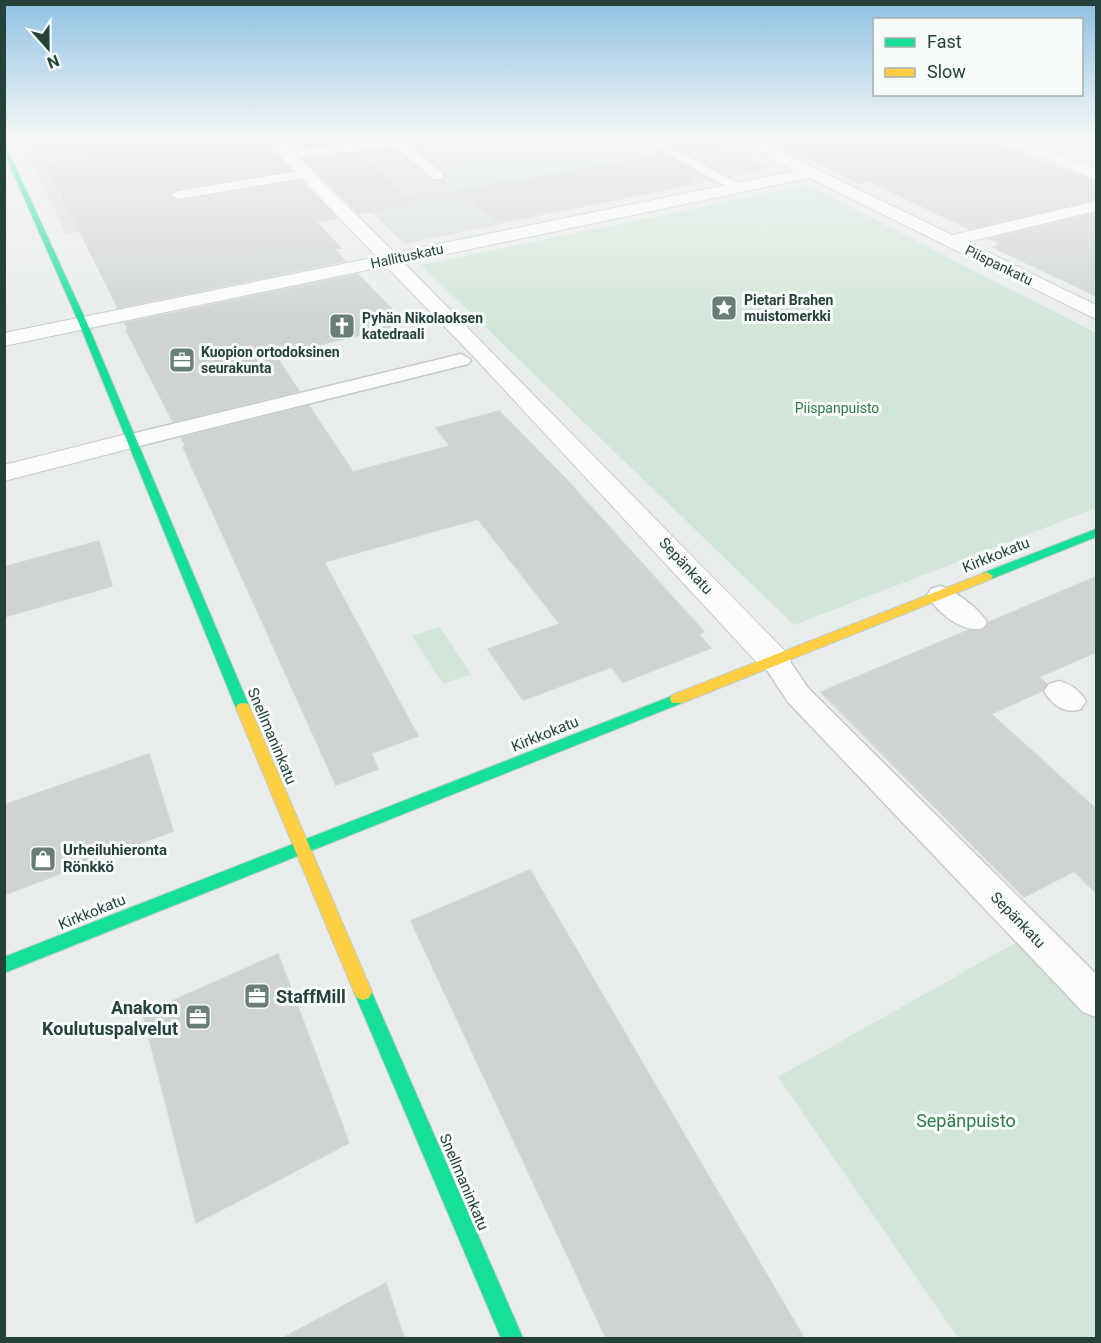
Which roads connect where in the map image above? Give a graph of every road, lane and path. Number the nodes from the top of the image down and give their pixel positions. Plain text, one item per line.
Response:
1 (29, 201) edge
2 (332, 201) edge
3 (678, 201) edge
4 (866, 201) edge
5 (1096, 206) edge
6 (950, 241) junction
7 (391, 260) junction
8 (1096, 313) edge
9 (83, 323) junction
10 (4, 340) edge
11 (461, 360) dead end
12 (131, 441) junction
13 (4, 473) edge
14 (1096, 533) edge
15 (940, 595) junction
16 (973, 622) dead end
17 (775, 661) junction
18 (302, 848) junction
19 (4, 965) edge
20 (1096, 999) edge
21 (512, 1338) edge

1 - 9 street, Snellmaninkatu
2 - 7 street, Sepänkatu
3 - 7 street, Hallituskatu
4 - 6 street, Piispankatu
5 - 6 street
6 - 8 street, Piispankatu
7 - 9 street, Hallituskatu
7 - 17 street, Sepänkatu
9 - 10 street, Hallituskatu
9 - 12 street, Snellmaninkatu
11 - 12 lane
12 - 13 street
12 - 18 street, Snellmaninkatu
14 - 15 street, Kirkkokatu
15 - 16 lane
15 - 17 street, Kirkkokatu
17 - 18 street, Kirkkokatu
17 - 20 lane, Sepänkatu
18 - 19 street, Kirkkokatu
18 - 21 street, Snellmaninkatu

